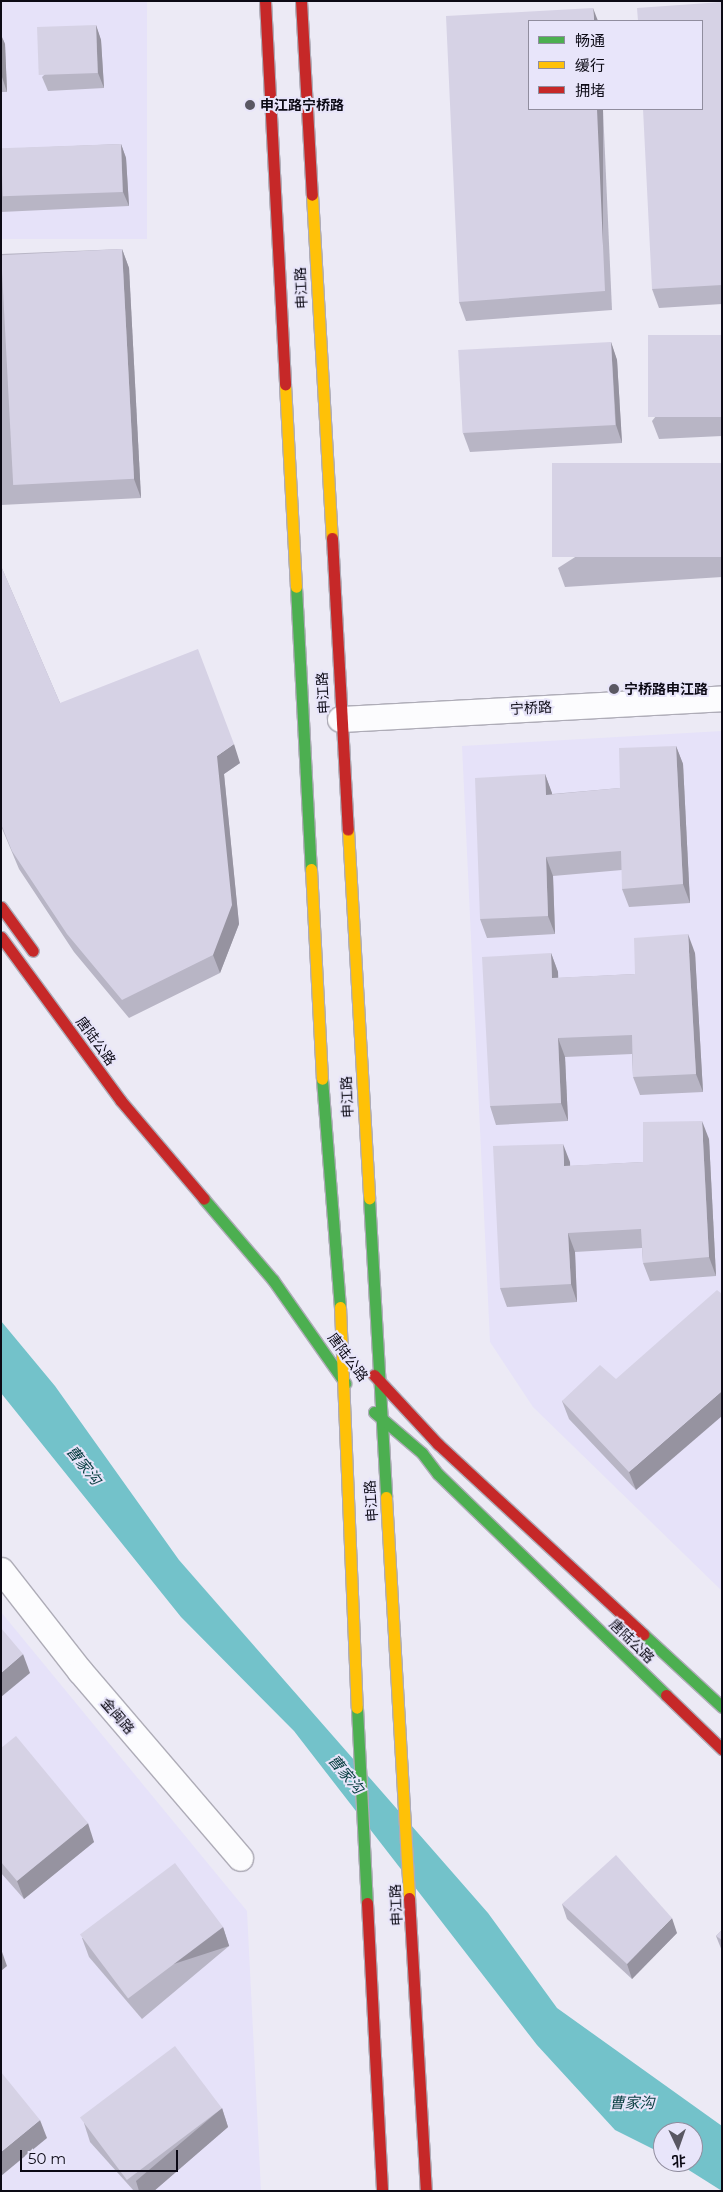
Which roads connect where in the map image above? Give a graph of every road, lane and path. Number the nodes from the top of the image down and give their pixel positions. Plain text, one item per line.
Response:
1 (265, 1) edge
2 (301, 1) edge
3 (722, 698) edge
4 (340, 719) junction
5 (1, 908) edge
6 (1, 937) edge
7 (42, 963) dead end
8 (158, 1123) dead end
9 (286, 1274) dead end
10 (324, 1319) dead end
11 (343, 1341) junction
12 (344, 1381) junction
13 (381, 1382) junction
14 (382, 1420) junction
15 (1, 1570) edge
16 (722, 1707) edge
17 (722, 1749) edge
18 (240, 1858) dead end
19 (382, 2191) edge
20 (426, 2191) edge

1 - 11 main road, 申江路
2 - 4 main road, 申江路
3 - 4 street, 宁桥路
4 - 13 main road, 申江路
5 - 7 main road
6 - 12 main road, 唐陆公路
8 - 9 main road
10 - 11 main road, 唐陆公路
11 - 12 main road, 申江路
11 - 13 main road, 唐陆公路
12 - 14 main road, 唐陆公路
12 - 19 main road, 申江路
13 - 14 main road, 申江路
13 - 16 main road, 唐陆公路
14 - 17 main road, 唐陆公路
14 - 20 main road, 申江路
15 - 18 street, 金闽路

